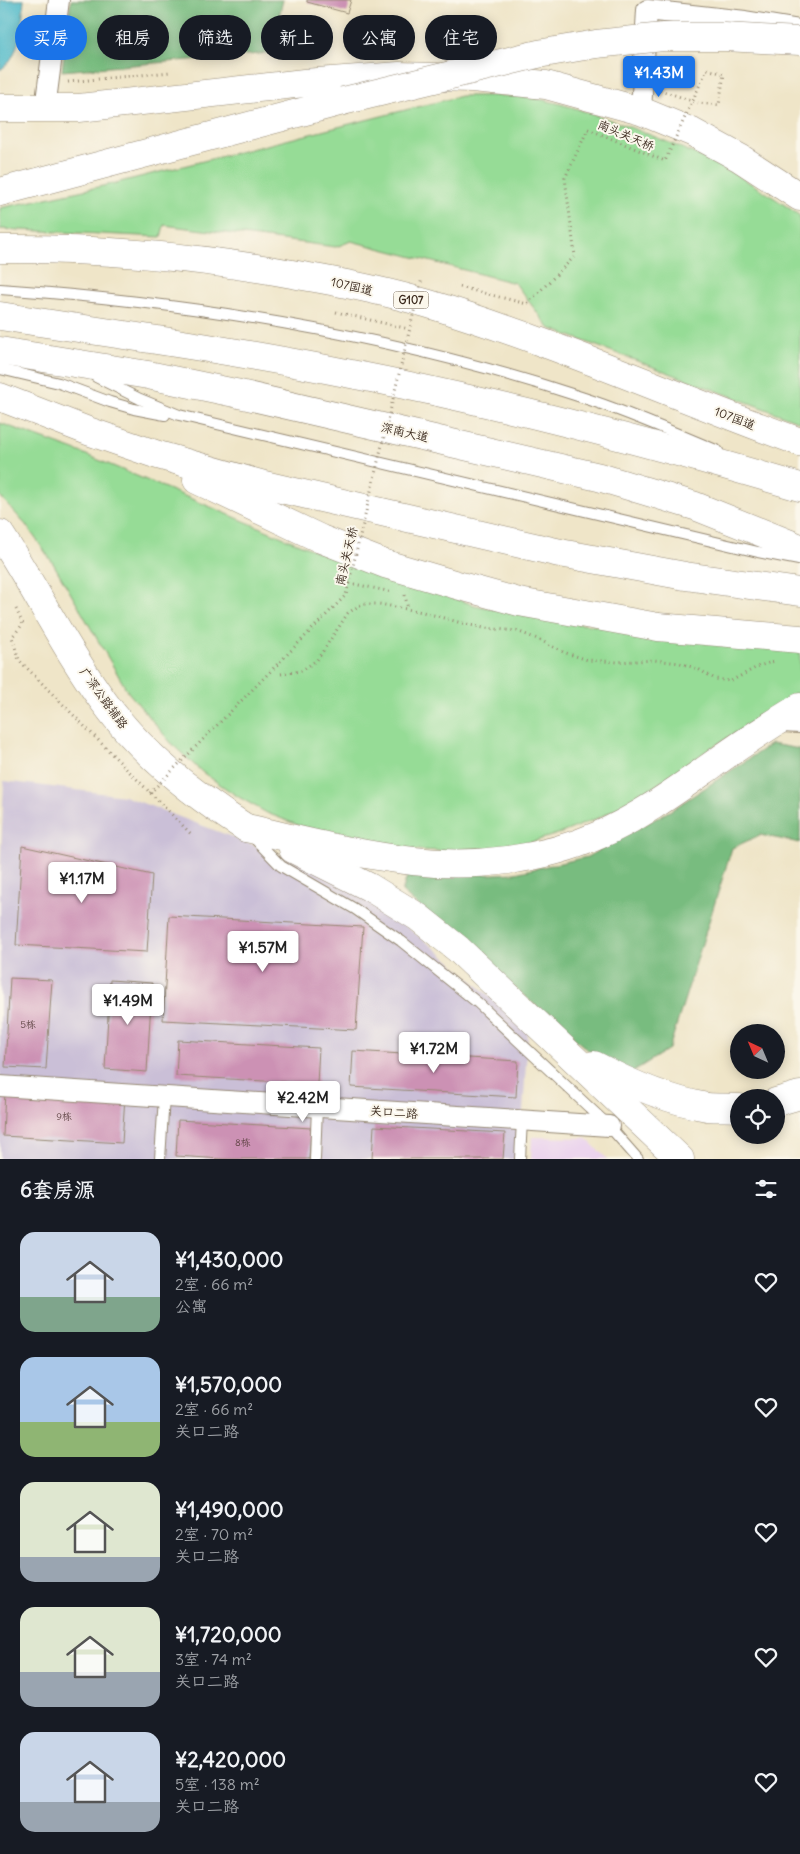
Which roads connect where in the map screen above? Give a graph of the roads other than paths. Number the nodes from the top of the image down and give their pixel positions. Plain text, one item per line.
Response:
1 (59, 0) edge
2 (800, 30) edge
3 (800, 41) edge
4 (0, 108) edge
5 (45, 109) junction
6 (641, 111) junction
7 (0, 192) edge
8 (800, 197) edge
9 (0, 249) edge
10 (0, 290) edge
11 (0, 316) edge
12 (0, 351) edge
13 (51, 359) junction
14 (0, 370) edge
15 (0, 396) edge
16 (213, 423) junction
17 (88, 431) junction
18 (800, 442) edge
19 (800, 486) edge
20 (0, 534) edge
21 (800, 548) edge
22 (800, 560) edge
23 (800, 592) edge
24 (800, 639) edge
25 (800, 707) edge
26 (800, 728) edge
27 (759, 732) junction
28 (246, 828) junction
29 (544, 1029) junction
30 (0, 1086) edge
31 (800, 1095) edge
32 (164, 1097) junction
33 (785, 1099) edge
34 (318, 1107) junction
35 (730, 1108) edge
36 (522, 1120) junction
37 (609, 1126) junction
38 (160, 1159) edge
39 (315, 1159) edge
40 (520, 1159) edge
41 (638, 1159) edge
42 (680, 1159) edge

1 - 5 street
2 - 6 street
3 - 7 main road, bridge
4 - 5 main road
5 - 6 main road
6 - 8 main road
9 - 18 main road, 107国道 / G107
10 - 19 lane
11 - 19 main road
12 - 13 main road, 深南大道
13 - 16 lane
13 - 21 main road, 深南大道
14 - 16 lane
15 - 17 main road
16 - 22 lane
17 - 23 main road
17 - 24 main road
20 - 28 main road, 广深公路辅路
25 - 27 main road
26 - 27 lane
27 - 28 main road
28 - 29 main road
28 - 37 lane
29 - 35 main road
29 - 42 main road
30 - 32 street, 关口二路
31 - 33 main road
32 - 34 street, 关口二路
32 - 38 lane
34 - 36 street, 关口二路
34 - 39 lane
36 - 37 street, 关口二路
36 - 40 lane
37 - 41 lane

